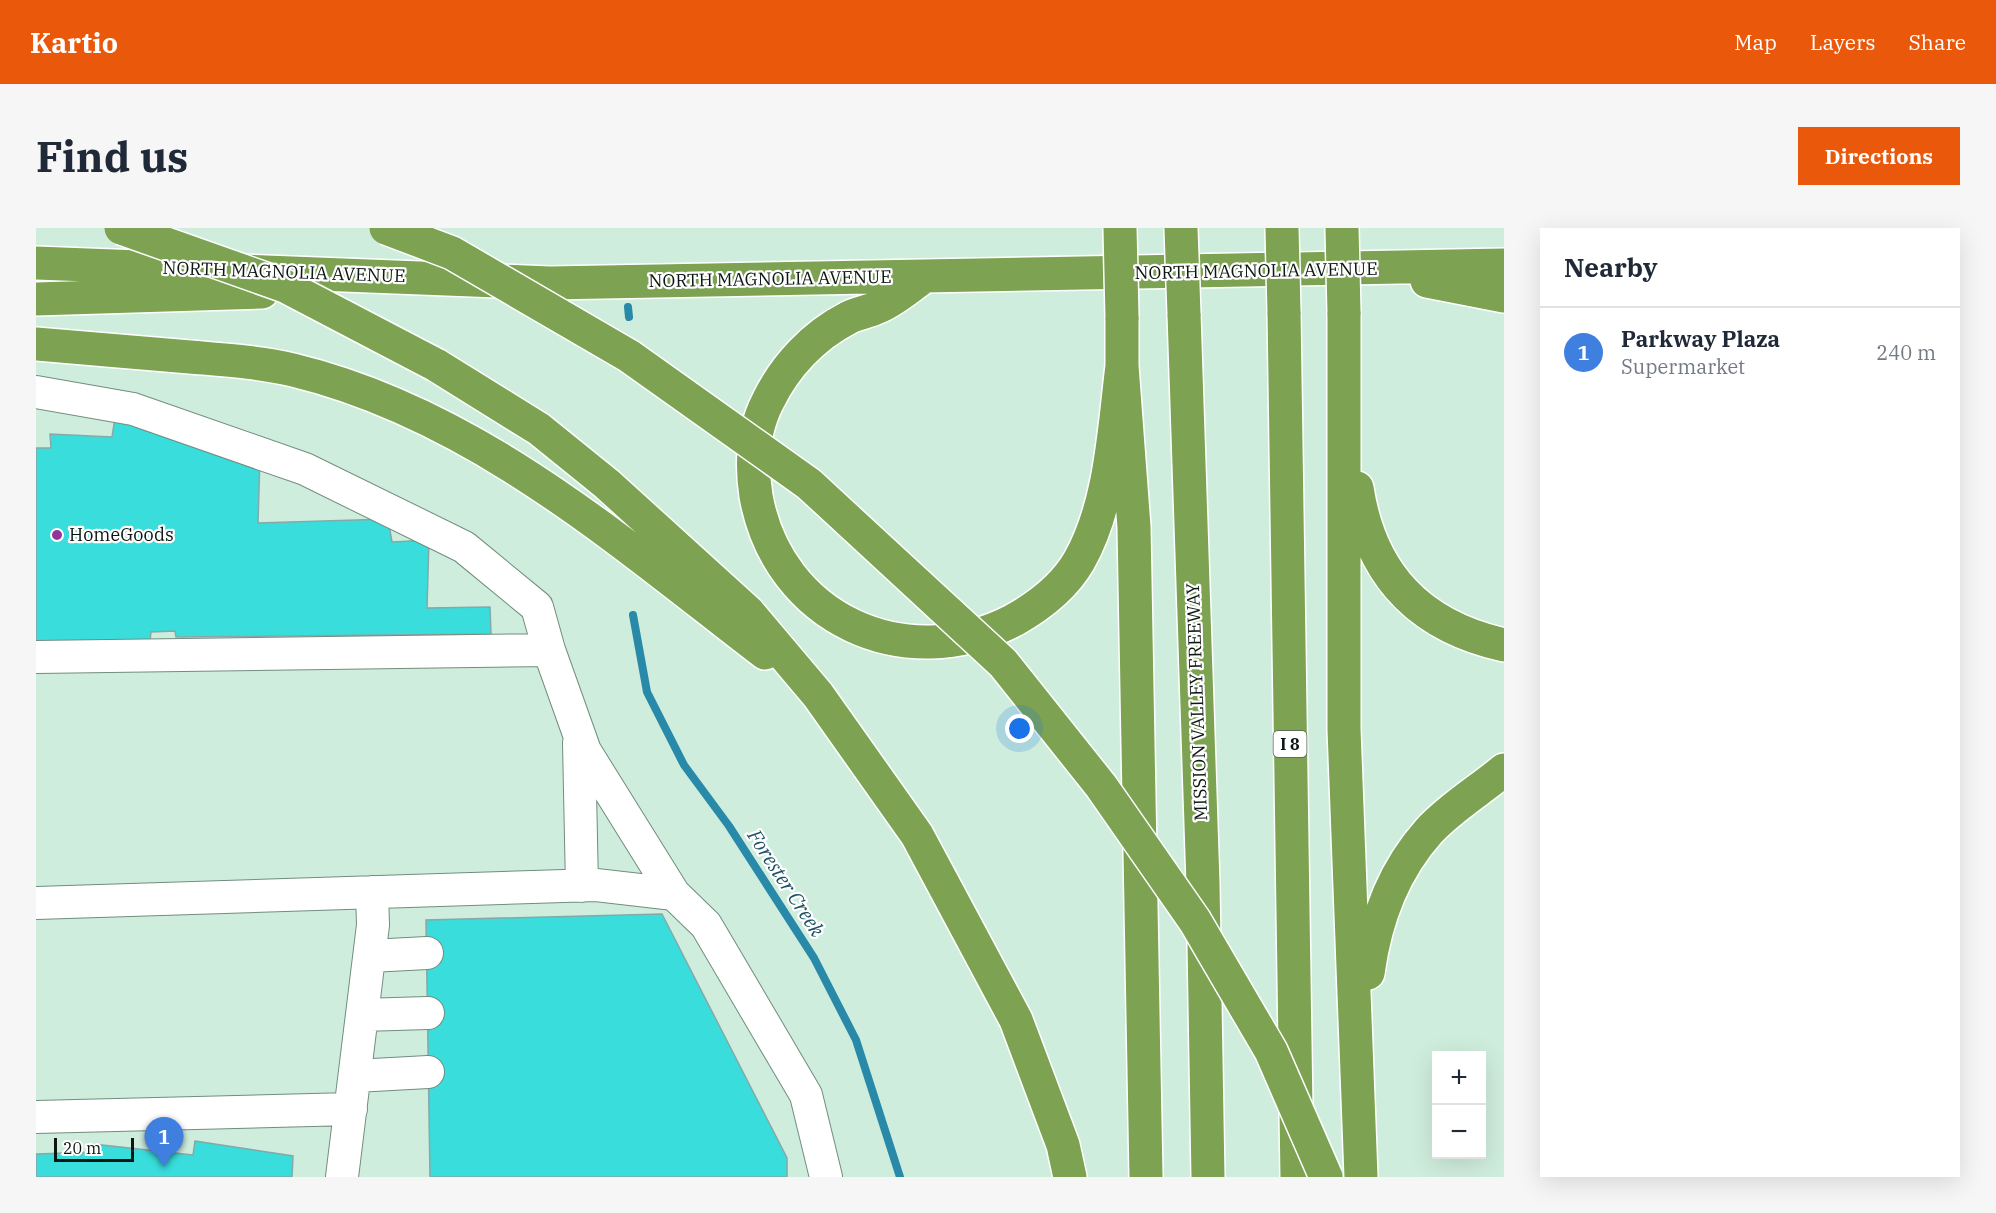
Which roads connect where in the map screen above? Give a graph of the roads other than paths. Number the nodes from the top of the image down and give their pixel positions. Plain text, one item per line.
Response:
1 (121, 228) edge
2 (386, 228) edge
3 (1120, 228) edge
4 (1181, 228) edge
5 (1282, 228) edge
6 (1342, 228) edge
7 (36, 263) edge
8 (1504, 265) edge
9 (1369, 269) junction
10 (925, 276) junction
11 (550, 283) junction
12 (1504, 296) edge
13 (36, 298) edge
14 (36, 344) edge
15 (1122, 366) junction
16 (36, 392) edge
17 (1345, 404) junction
18 (1504, 645) edge
19 (549, 650) junction
20 (36, 657) edge
21 (818, 695) junction
22 (579, 733) junction
23 (1504, 770) edge
24 (582, 886) junction
25 (372, 892) junction
26 (674, 894) junction
27 (36, 903) edge
28 (427, 953) dead end
29 (370, 956) junction
30 (428, 1014) dead end
31 (362, 1015) junction
32 (428, 1072) dead end
33 (356, 1076) junction
34 (1359, 1094) junction
35 (351, 1109) junction
36 (36, 1117) edge
37 (342, 1177) edge
38 (826, 1177) edge
39 (1070, 1177) edge
40 (1146, 1177) edge
41 (1208, 1177) edge
42 (1297, 1177) edge
43 (1326, 1177) edge
44 (1361, 1177) edge

1 - 21 highway, bridge
2 - 43 highway, bridge
3 - 15 highway, bridge
4 - 41 highway, MISSION VALLEY FREEWAY, bridge
5 - 42 highway, I 8, bridge
6 - 17 highway, bridge
7 - 11 highway, NORTH MAGNOLIA AVENUE
8 - 9 highway, NORTH MAGNOLIA AVENUE
9 - 10 highway, NORTH MAGNOLIA AVENUE
9 - 12 highway
10 - 11 highway, NORTH MAGNOLIA AVENUE
10 - 15 highway
11 - 13 highway
14 - 21 highway
15 - 40 highway
16 - 19 street
17 - 18 highway
17 - 34 highway
19 - 20 street
19 - 22 street
21 - 39 highway
22 - 24 street
22 - 26 street
23 - 34 highway
24 - 25 street
24 - 26 street
25 - 27 street
25 - 29 street
26 - 38 street
28 - 29 street
29 - 31 street
30 - 31 street
31 - 33 street
32 - 33 street
33 - 35 street
34 - 44 highway
35 - 36 street
35 - 37 street

